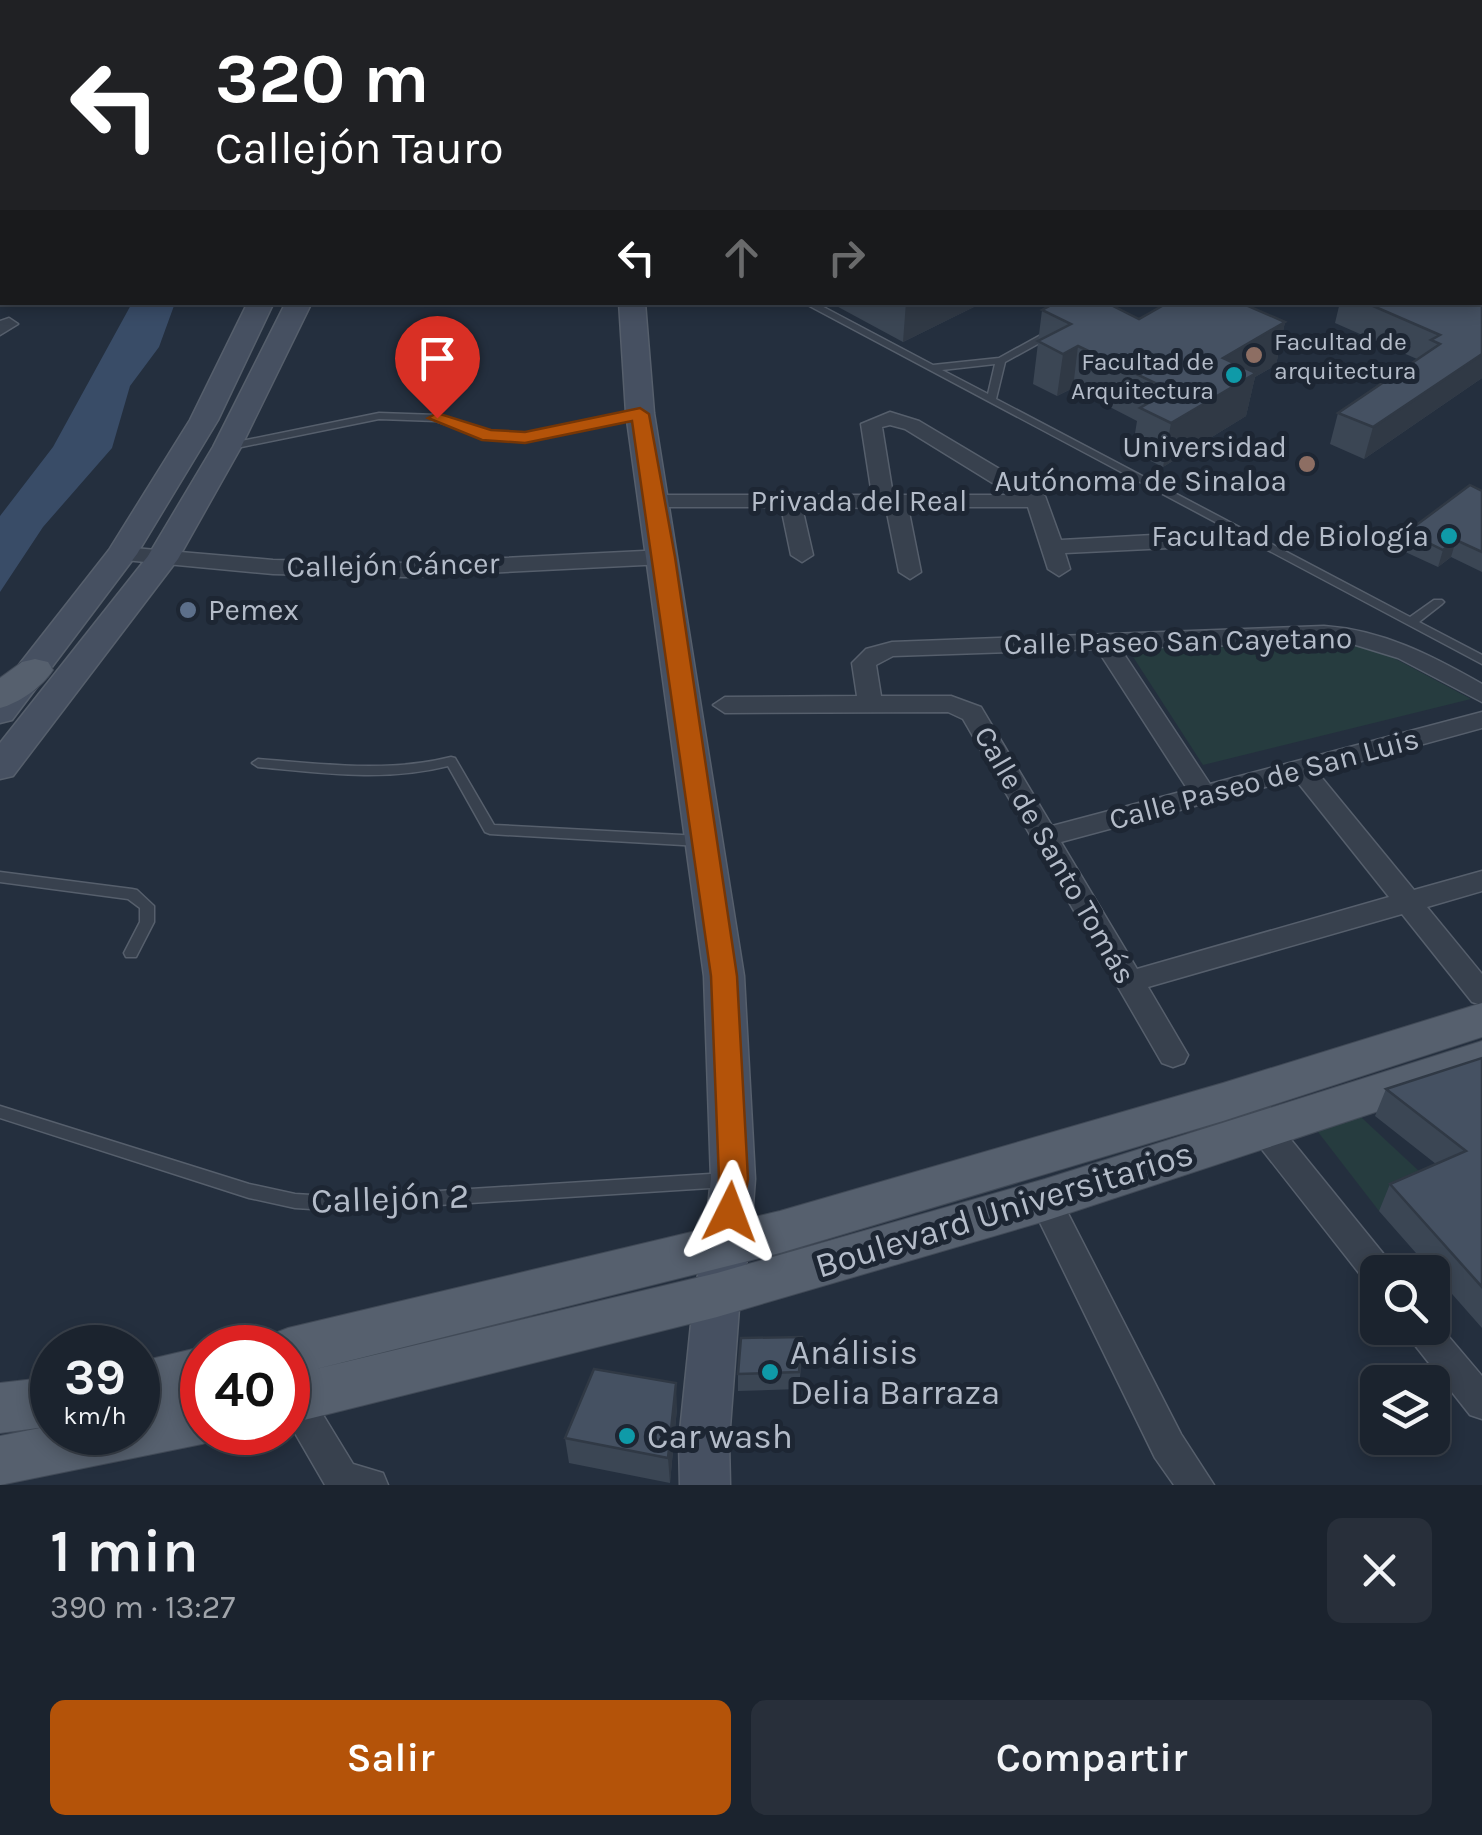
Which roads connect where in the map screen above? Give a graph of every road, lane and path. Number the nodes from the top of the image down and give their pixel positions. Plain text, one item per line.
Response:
1 (260, 305) edge
2 (298, 305) edge
3 (632, 305) edge
4 (812, 305) edge
5 (1069, 322) edge
6 (1001, 361) junction
7 (930, 368) junction
8 (991, 400) junction
9 (640, 414) junction
10 (228, 447) junction
11 (654, 501) junction
12 (790, 501) junction
13 (1038, 501) junction
14 (890, 502) junction
15 (1190, 540) dead end
16 (122, 554) junction
17 (802, 555) dead end
18 (664, 557) junction
19 (162, 559) junction
20 (910, 572) dead end
21 (1438, 602) dead end
22 (1411, 622) junction
23 (1105, 643) junction
24 (1482, 660) edge
25 (34, 670) junction
26 (1482, 694) edge
27 (0, 696) edge
28 (726, 705) dead end
29 (870, 705) junction
30 (0, 712) edge
31 (1482, 720) edge
32 (258, 763) dead end
33 (0, 767) edge
34 (1302, 768) junction
35 (1204, 794) junction
36 (1046, 837) junction
37 (706, 841) junction
38 (0, 877) edge
39 (1482, 881) edge
40 (1408, 902) junction
41 (131, 953) dead end
42 (1128, 982) junction
43 (1482, 994) edge
44 (1482, 1020) edge
45 (1172, 1055) dead end
46 (1482, 1059) edge
47 (0, 1112) edge
48 (1264, 1130) junction
49 (733, 1179) junction
50 (1045, 1200) junction
51 (727, 1246) junction
52 (1364, 1255) edge
53 (717, 1295) junction
54 (1436, 1345) edge
55 (310, 1378) edge
56 (310, 1380) edge
57 (1482, 1403) edge
58 (310, 1421) edge
59 (180, 1425) edge
60 (6, 1465) edge
61 (370, 1485) edge
62 (705, 1485) edge
63 (1196, 1485) edge

1 - 16 main road
2 - 10 main road
3 - 9 main road
4 - 7 lane
5 - 6 lane
6 - 7 lane
6 - 8 lane
7 - 8 lane
8 - 22 lane
9 - 10 lane
9 - 11 main road
10 - 19 main road
11 - 12 street, Privada del Real
11 - 18 main road
12 - 14 street, Privada del Real
12 - 17 street
13 - 14 street, Privada del Real
13 - 14 street, Privada del Real
13 - 15 street
14 - 20 street
16 - 19 street, Callejón Cáncer
16 - 25 main road
18 - 19 street, Callejón Cáncer
18 - 37 main road
19 - 33 main road
21 - 22 lane
22 - 24 lane
23 - 26 street, Calle Paseo San Cayetano
23 - 29 street, Calle Paseo San Cayetano
23 - 35 street
25 - 27 main road
25 - 30 main road
28 - 29 street, Calle de Santo Tomás
29 - 36 street, Calle de Santo Tomás
31 - 34 street, Calle Paseo de San Luis
32 - 37 lane
34 - 35 street, Calle Paseo de San Luis
34 - 40 street
35 - 36 street, Calle Paseo de San Luis
36 - 42 street, Calle de Santo Tomás
37 - 49 main road
38 - 41 lane
39 - 40 street
40 - 42 street
40 - 43 street
42 - 45 street, Calle de Santo Tomás
44 - 51 main road, Boulevard Universitarios
46 - 48 main road, Boulevard Universitarios
47 - 49 lane, Callejón 2
48 - 50 main road, Boulevard Universitarios
48 - 52 street
49 - 51 main road
50 - 53 main road, Boulevard Universitarios
50 - 63 street
51 - 53 main road
51 - 55 main road, Boulevard Universitarios
53 - 56 main road, Boulevard Universitarios
53 - 62 main road
54 - 57 street
58 - 61 street
59 - 60 main road

